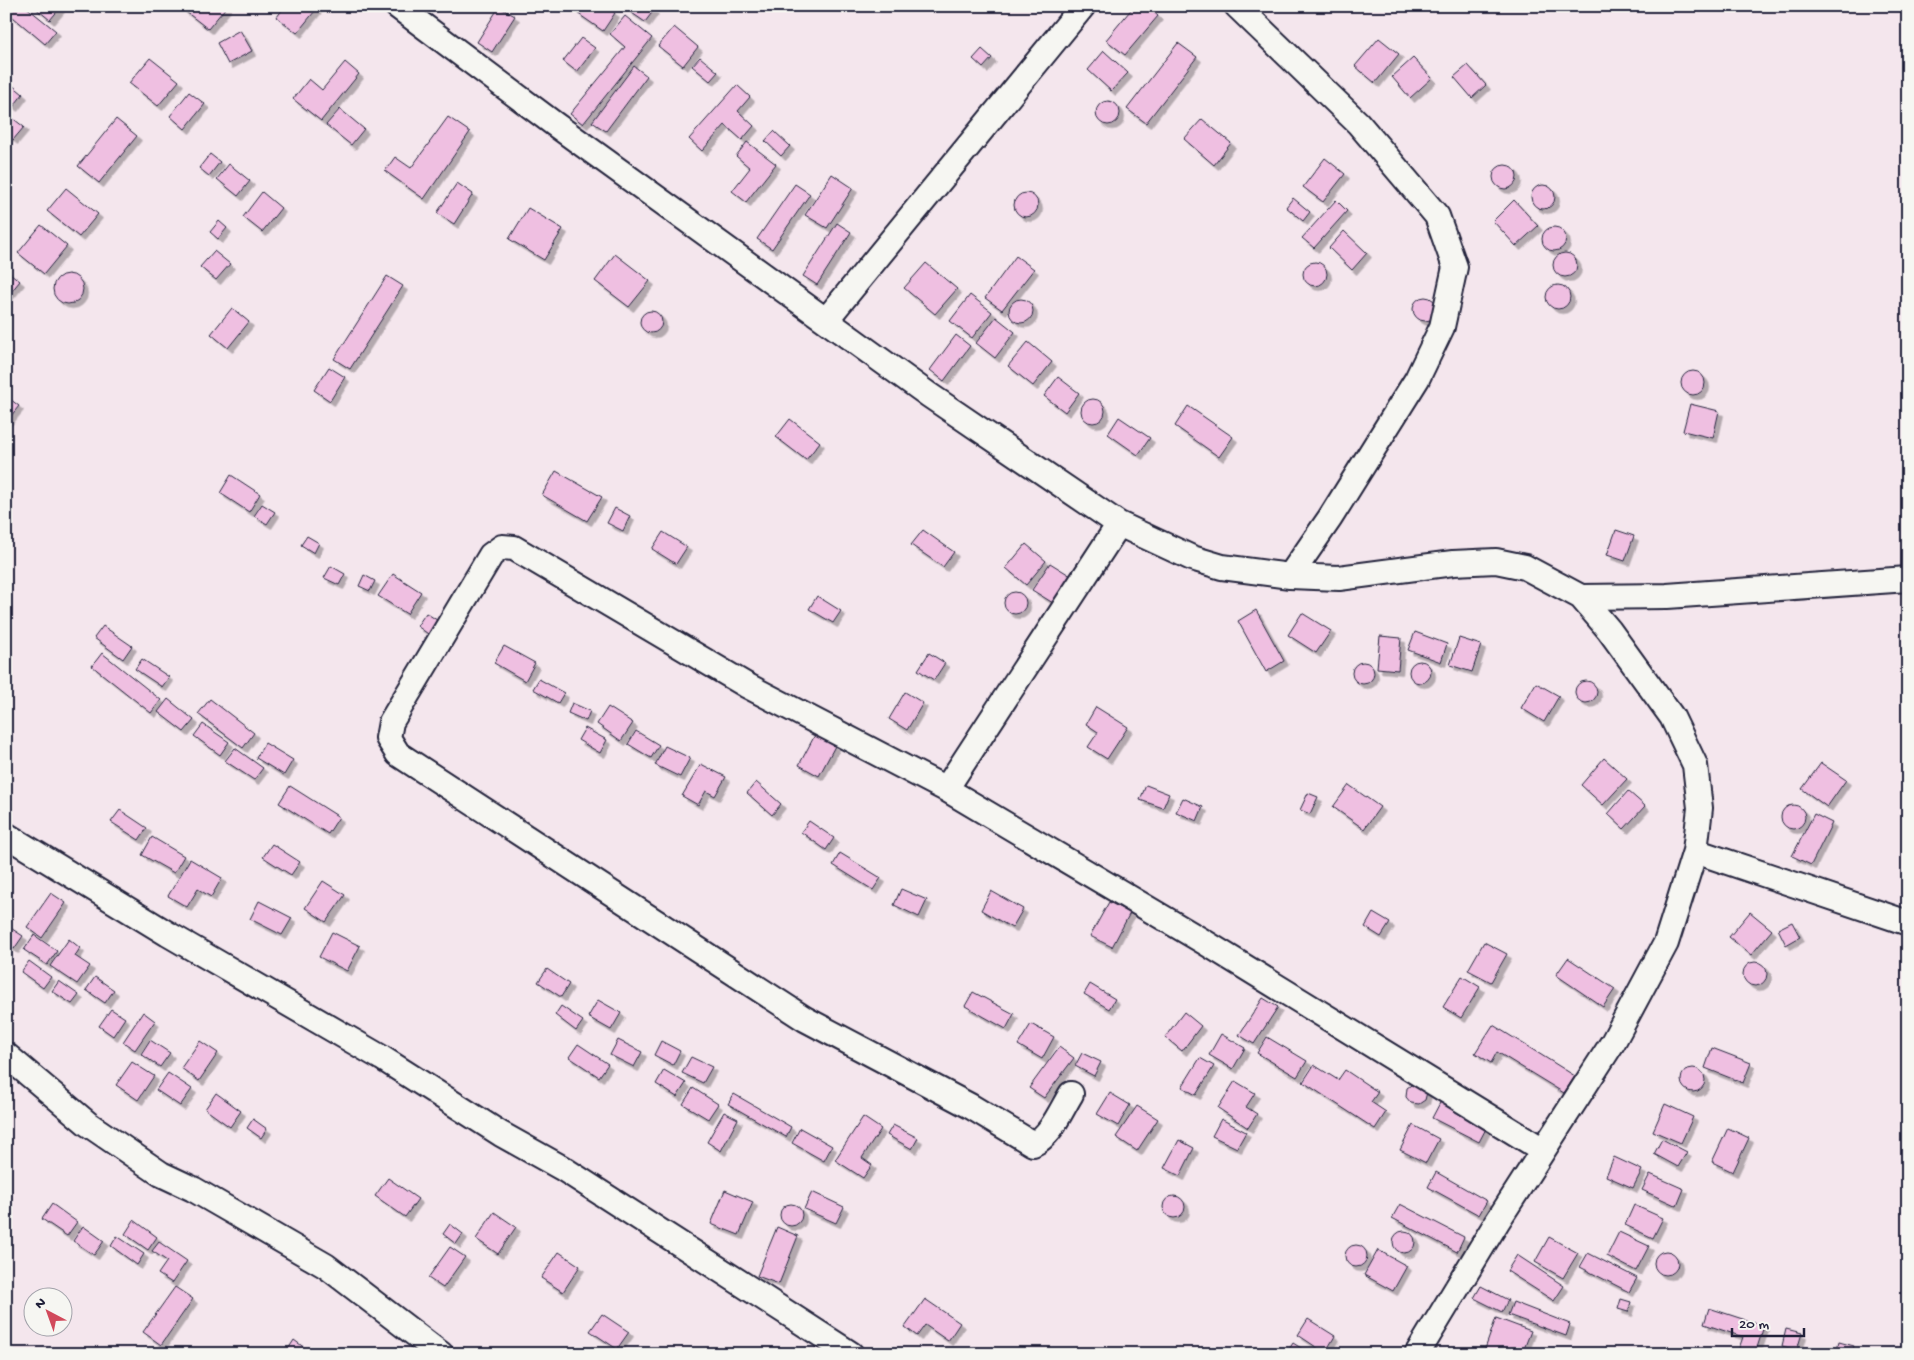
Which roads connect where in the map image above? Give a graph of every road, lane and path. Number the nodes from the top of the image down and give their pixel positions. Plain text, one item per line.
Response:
1 (397, 6) edge
2 (1083, 6) edge
3 (1237, 6) edge
4 (826, 320) junction
5 (1119, 524) junction
6 (1290, 576) junction
7 (1908, 579) edge
8 (1581, 598) junction
9 (946, 789) junction
10 (6, 835) edge
11 (1696, 851) junction
12 (1908, 923) edge
13 (6, 1055) edge
14 (1071, 1094) dead end
15 (1543, 1150) junction
16 (441, 1354) edge
17 (851, 1354) edge
18 (1417, 1354) edge

1 - 4 street
2 - 4 street
3 - 6 street
4 - 5 street
5 - 6 street
5 - 9 street
6 - 8 street
7 - 8 street
8 - 11 street
9 - 14 street
9 - 15 street
10 - 17 street
11 - 12 street
11 - 15 street
13 - 16 street
15 - 18 street

